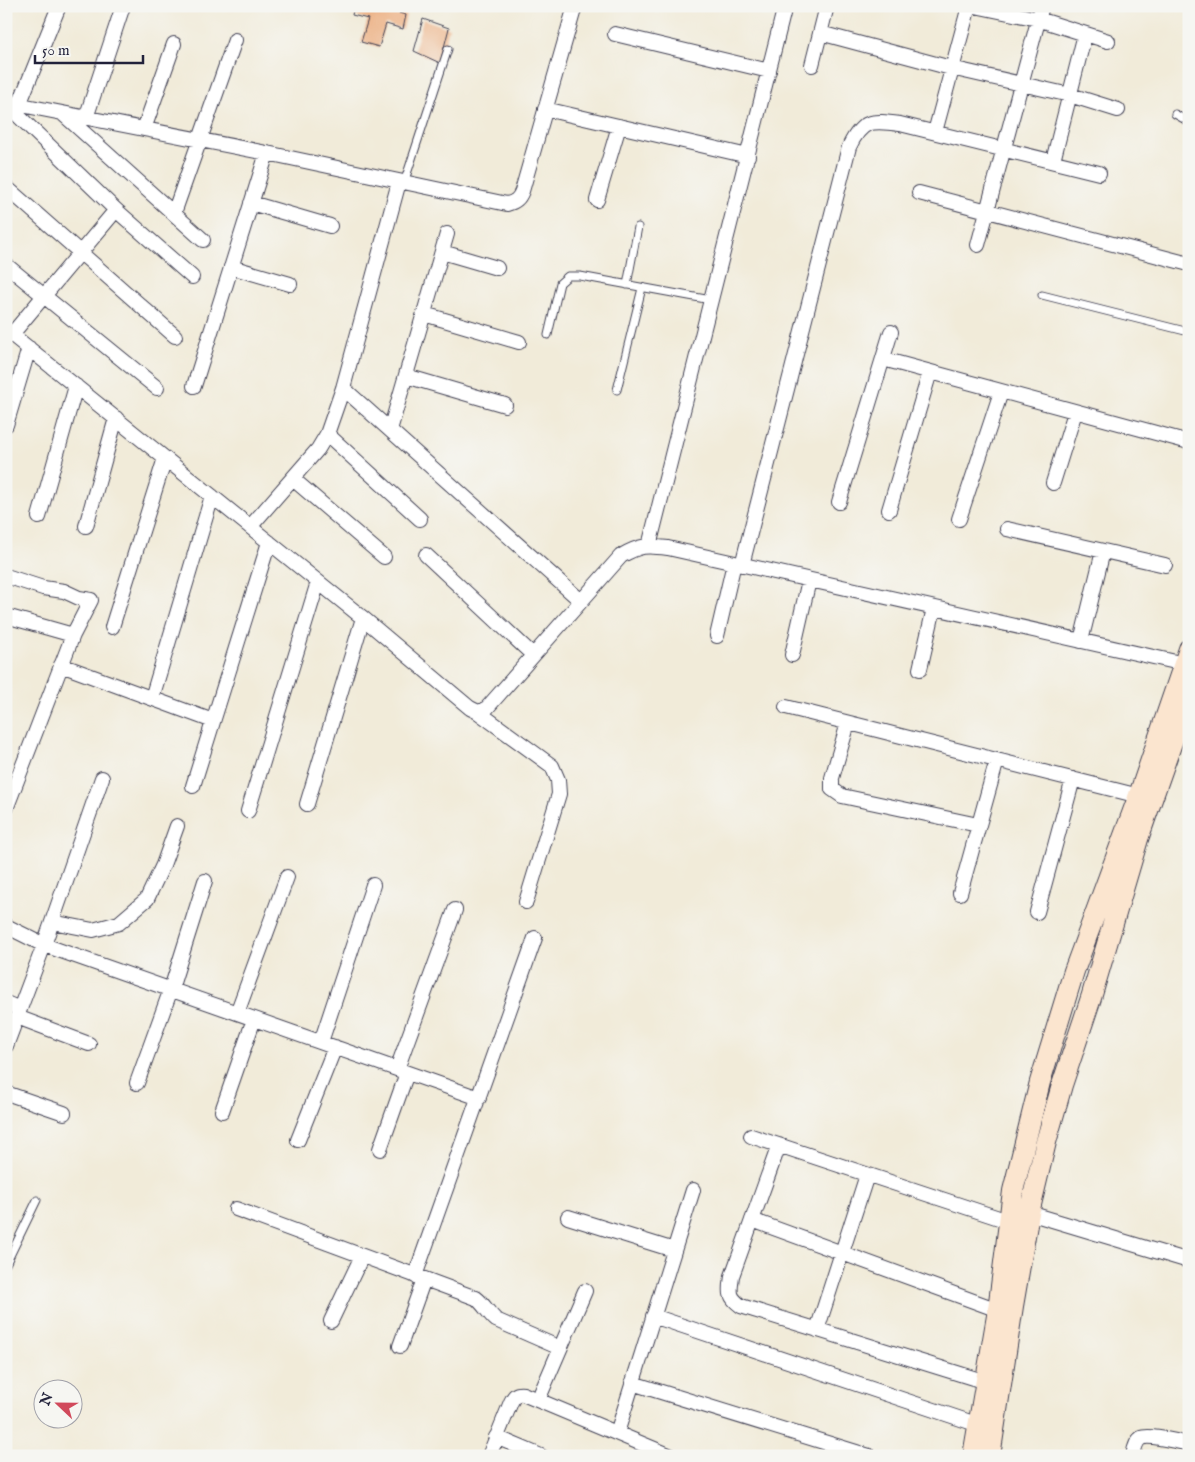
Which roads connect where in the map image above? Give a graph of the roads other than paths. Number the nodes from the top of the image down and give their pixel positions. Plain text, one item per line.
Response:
1 (59, 6) edge
2 (123, 6) edge
3 (575, 6) edge
4 (785, 6) edge
5 (826, 6) edge
6 (969, 6) edge
7 (975, 6) edge
8 (1040, 13) edge
9 (820, 33) junction
10 (615, 34) dead end
11 (1085, 34) junction
12 (235, 40) dead end
13 (1108, 41) dead end
14 (174, 44) dead end
15 (448, 49) dead end
16 (812, 65) dead end
17 (951, 68) junction
18 (769, 71) junction
19 (1021, 85) junction
20 (1070, 95) junction
21 (11, 104) edge
22 (546, 109) junction
23 (1118, 110) dead end
24 (62, 113) junction
25 (1175, 114) dead end
26 (86, 118) junction
27 (1189, 122) edge
28 (619, 126) junction
29 (144, 129) junction
30 (935, 132) junction
31 (199, 140) junction
32 (1003, 149) junction
33 (267, 152) junction
34 (748, 156) junction
35 (1053, 162) junction
36 (1100, 173) dead end
37 (401, 183) junction
38 (6, 187) edge
39 (919, 193) dead end
40 (597, 200) dead end
41 (251, 203) junction
42 (116, 210) junction
43 (987, 210) junction
44 (174, 213) junction
45 (330, 226) dead end
46 (638, 227) dead end
47 (448, 234) dead end
48 (203, 240) dead end
49 (978, 245) dead end
50 (80, 252) junction
51 (442, 252) junction
52 (1189, 264) edge
53 (6, 265) edge
54 (231, 267) junction
55 (497, 268) dead end
56 (192, 277) dead end
57 (290, 284) dead end
58 (627, 285) junction
59 (642, 288) junction
60 (44, 295) junction
61 (1042, 295) dead end
62 (711, 300) junction
63 (424, 314) junction
64 (9, 332) edge
65 (891, 332) dead end
66 (1189, 332) edge
67 (548, 335) dead end
68 (175, 336) dead end
69 (520, 342) dead end
70 (29, 348) junction
71 (883, 359) junction
72 (930, 372) junction
73 (406, 376) junction
74 (76, 386) junction
75 (194, 386) dead end
76 (157, 388) dead end
77 (343, 388) junction
78 (617, 390) dead end
79 (1001, 392) junction
80 (505, 405) dead end
81 (1075, 412) junction
82 (116, 418) junction
83 (6, 425) edge
84 (390, 430) junction
85 (327, 434) junction
86 (1189, 442) edge
87 (165, 458) junction
88 (293, 478) junction
89 (1053, 483) dead end
90 (212, 496) junction
91 (840, 502) dead end
92 (890, 510) dead end
93 (39, 517) dead end
94 (420, 519) dead end
95 (959, 520) dead end
96 (86, 526) dead end
97 (250, 527) junction
98 (1007, 529) dead end
99 (269, 542) junction
100 (649, 546) junction
101 (1103, 551) junction
102 (426, 554) dead end
103 (384, 557) dead end
104 (738, 564) junction
105 (1165, 565) dead end
106 (6, 576) edge
107 (809, 580) junction
108 (318, 582) junction
109 (581, 601) junction
110 (934, 608) junction
111 (6, 616) edge
112 (362, 618) junction
113 (112, 627) dead end
114 (73, 635) junction
115 (717, 636) dead end
116 (1081, 641) junction
117 (533, 655) junction
118 (792, 655) dead end
119 (1187, 660) edge
120 (61, 665) junction
121 (920, 669) dead end
122 (1189, 694) edge
123 (152, 698) junction
124 (786, 707) dead end
125 (478, 712) junction
126 (213, 721) junction
127 (848, 723) junction
128 (996, 760) junction
129 (12, 772) edge
130 (102, 778) dead end
131 (1073, 779) junction
132 (193, 786) dead end
133 (1145, 798) junction
134 (307, 804) dead end
135 (6, 809) edge
136 (248, 811) dead end
137 (978, 825) junction
138 (177, 826) dead end
139 (287, 877) dead end
140 (205, 881) dead end
141 (373, 885) dead end
142 (960, 893) dead end
143 (526, 902) dead end
144 (455, 910) dead end
145 (1037, 912) dead end
146 (52, 922) junction
147 (6, 926) edge
148 (20, 933) junction
149 (535, 938) dead end
150 (6, 939) edge
151 (44, 945) junction
152 (171, 989) junction
153 (6, 1003) edge
154 (237, 1012) junction
155 (19, 1013) junction
156 (254, 1019) junction
157 (321, 1042) junction
158 (90, 1044) dead end
159 (6, 1046) edge
160 (334, 1047) junction
161 (402, 1071) junction
162 (137, 1083) dead end
163 (6, 1093) edge
164 (478, 1098) junction
165 (222, 1111) dead end
166 (64, 1114) dead end
167 (750, 1136) dead end
168 (298, 1140) dead end
169 (779, 1146) junction
170 (380, 1149) dead end
171 (866, 1175) junction
172 (693, 1190) dead end
173 (38, 1200) dead end
174 (236, 1209) dead end
175 (568, 1217) dead end
176 (752, 1220) junction
177 (1022, 1220) junction
178 (674, 1250) junction
179 (842, 1253) junction
180 (362, 1256) junction
181 (1189, 1261) edge
182 (6, 1264) edge
183 (420, 1278) junction
184 (585, 1291) dead end
185 (998, 1310) junction
186 (653, 1316) junction
187 (332, 1321) dead end
188 (817, 1330) junction
189 (400, 1346) dead end
190 (560, 1348) junction
191 (986, 1382) junction
192 (632, 1383) junction
193 (538, 1400) junction
194 (978, 1425) junction
195 (616, 1433) junction
196 (496, 1437) junction
197 (1189, 1444) edge
198 (489, 1456) edge
199 (541, 1456) edge
200 (671, 1456) edge
201 (869, 1456) edge
202 (973, 1456) edge
203 (990, 1456) edge
204 (1133, 1456) edge

1 - 21 street
2 - 26 street
3 - 22 street
4 - 18 street
5 - 9 street
6 - 17 street
7 - 8 street
8 - 11 street
8 - 19 street
9 - 16 street
9 - 17 street
10 - 18 street
11 - 13 street
11 - 20 street
12 - 31 street
14 - 29 street
15 - 37 lane
17 - 19 street
17 - 30 street
18 - 34 street
19 - 20 street
19 - 32 street
20 - 23 street
20 - 35 street
21 - 24 street
21 - 42 street
22 - 28 street
22 - 37 street
24 - 26 street
24 - 44 street
25 - 27 lane
26 - 29 street
28 - 34 street
28 - 40 street
29 - 31 street
30 - 32 street
30 - 104 street
31 - 33 street
31 - 44 street
32 - 35 street
32 - 43 street
33 - 37 street
33 - 41 street
34 - 62 street
35 - 36 street
37 - 77 street
38 - 50 street
39 - 43 street
41 - 45 street
41 - 54 street
42 - 50 street
42 - 56 street
43 - 49 street
43 - 52 street
44 - 48 street
46 - 58 lane
47 - 51 street
50 - 60 street
50 - 68 street
51 - 55 street
51 - 63 street
53 - 60 street
54 - 57 street
54 - 75 street
58 - 59 lane
58 - 67 lane
59 - 62 lane
59 - 78 lane
60 - 64 street
60 - 76 street
61 - 66 lane
62 - 100 street
63 - 69 street
63 - 73 street
64 - 70 street
65 - 71 street
70 - 74 street
70 - 83 street
71 - 72 street
71 - 91 street
72 - 79 street
72 - 92 street
73 - 80 street
73 - 84 street
74 - 82 street
74 - 93 street
77 - 84 street
77 - 85 street
79 - 81 street
79 - 95 street
81 - 86 street
81 - 89 street
82 - 87 street
82 - 96 street
84 - 109 street
85 - 88 street
85 - 94 street
87 - 90 street
87 - 113 street
88 - 97 street
88 - 103 street
90 - 97 street
90 - 123 street
97 - 99 street
98 - 101 street
99 - 108 street
99 - 126 street
100 - 104 street
100 - 109 street
101 - 105 street
101 - 116 street
102 - 117 street
104 - 107 street
104 - 115 street
106 - 114 street
107 - 110 street
107 - 118 street
108 - 112 street
108 - 136 street
109 - 117 street
110 - 116 street
110 - 121 street
111 - 114 street
112 - 125 street
112 - 134 street
114 - 120 street
116 - 119 street
117 - 125 street
119 - 133 main road
120 - 123 street
120 - 129 street
122 - 133 main road
123 - 126 street
124 - 127 street
125 - 143 street
126 - 132 street
127 - 128 street
127 - 137 street
128 - 131 street
128 - 137 street
129 - 135 street
130 - 146 street
131 - 133 street
131 - 145 street
133 - 177 main road
137 - 142 street
138 - 146 street
139 - 154 street
140 - 152 street
141 - 157 street
144 - 161 street
146 - 151 street
147 - 148 street
148 - 150 street
148 - 151 street
149 - 164 street
151 - 152 street
151 - 155 street
152 - 154 street
152 - 162 street
153 - 155 street
154 - 156 street
155 - 158 street
155 - 159 street
156 - 157 street
156 - 165 street
157 - 160 street
160 - 161 street
160 - 168 street
161 - 164 street
161 - 170 street
163 - 166 street
164 - 183 street
167 - 169 street
169 - 171 street
169 - 176 street
171 - 177 street
171 - 179 street
172 - 178 street
173 - 182 lane
174 - 180 street
175 - 178 street
176 - 179 street
176 - 188 street
177 - 181 street
177 - 185 main road
177 - 203 main road
178 - 186 street
179 - 185 street
179 - 188 street
180 - 183 street
180 - 187 street
183 - 189 street
183 - 190 street
184 - 190 street
185 - 191 main road
186 - 192 street
186 - 194 street
188 - 191 street
190 - 193 street
191 - 194 main road
192 - 195 street
192 - 201 street
193 - 195 street
193 - 196 street
194 - 202 main road
195 - 200 street
196 - 198 street
196 - 199 street
197 - 204 street

